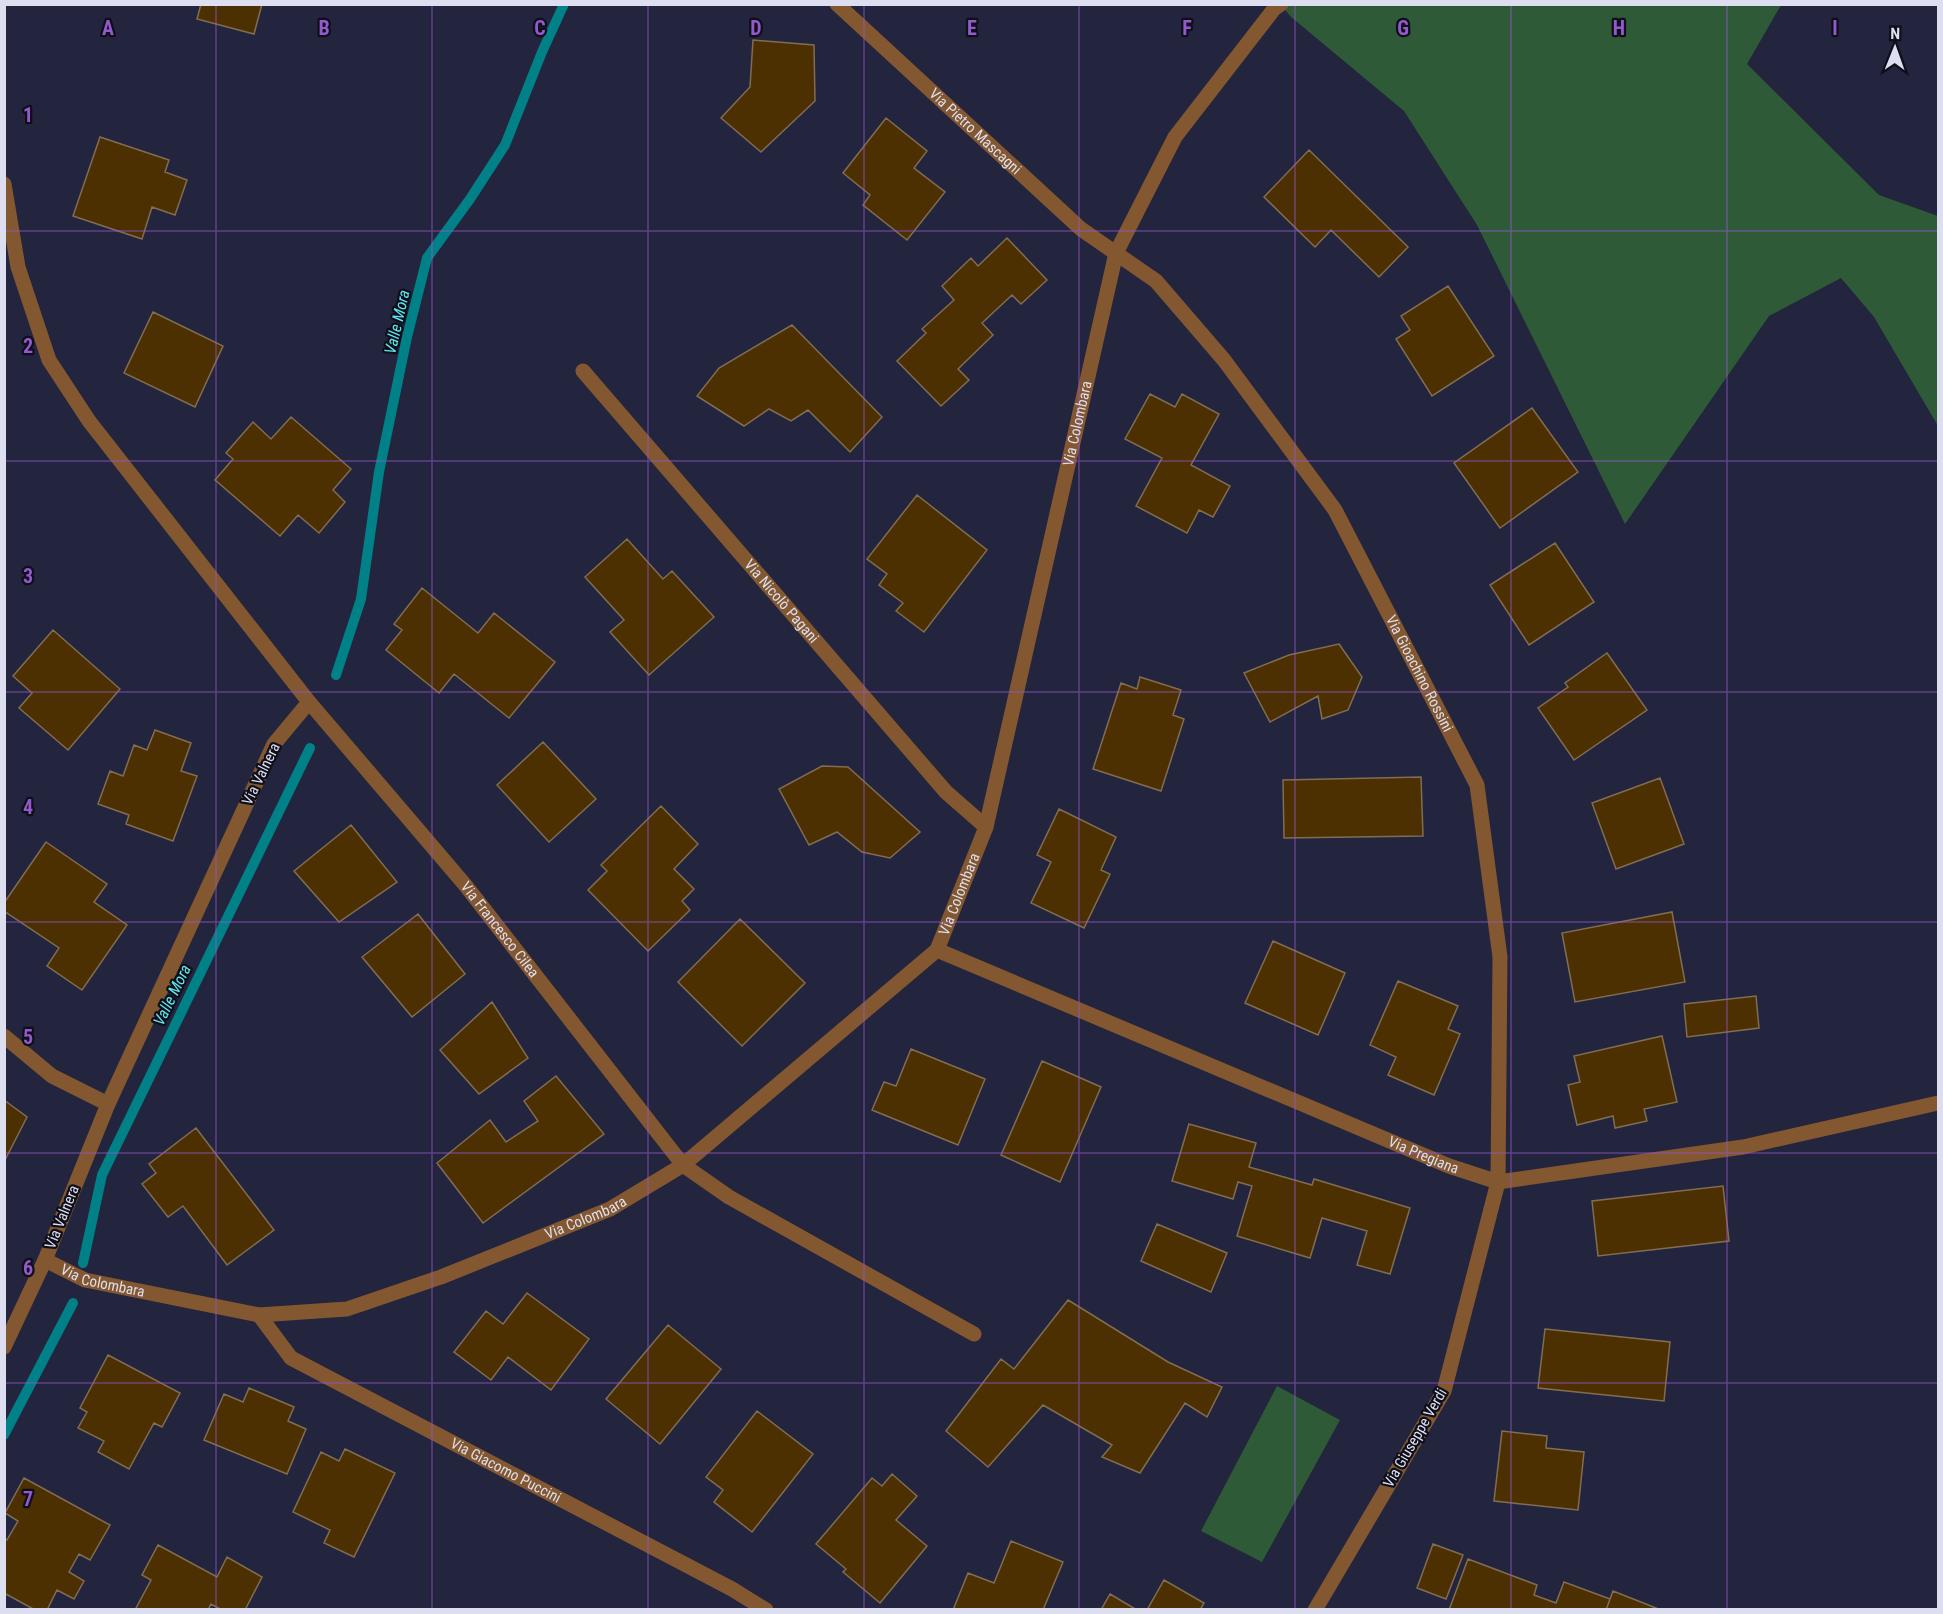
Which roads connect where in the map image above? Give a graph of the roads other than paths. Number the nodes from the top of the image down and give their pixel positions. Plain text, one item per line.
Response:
1 (837, 4) edge
2 (1281, 4) edge
3 (4, 184) edge
4 (1116, 253) junction
5 (583, 371) dead end
6 (309, 702) junction
7 (986, 827) junction
8 (937, 950) junction
9 (4, 1036) edge
10 (1938, 1103) edge
11 (108, 1104) junction
12 (684, 1165) junction
13 (1498, 1182) junction
14 (45, 1260) junction
15 (259, 1316) junction
16 (974, 1334) dead end
17 (4, 1347) edge
18 (766, 1610) edge
19 (1315, 1610) edge

1 - 4 street, Via Pietro Mascagni
2 - 4 street, Via Colombara
3 - 6 street
4 - 7 street, Via Colombara
4 - 13 street, Via Gioachino Rossini
5 - 7 street, Via Nicolò Pagani
6 - 11 street, Via Valnera
6 - 12 street, Via Francesco Cilea
7 - 8 street, Via Colombara
8 - 12 street, Via Colombara
8 - 13 street, Via Pregiana
9 - 11 street
10 - 13 street, Via Pregiana
11 - 14 street, Via Valnera
12 - 15 street, Via Colombara
12 - 16 street, Via Francesco Cilea
13 - 19 street, Via Giuseppe Verdi
14 - 15 street, Via Colombara
14 - 17 street, Via Valnera
15 - 18 street, Via Giacomo Puccini

